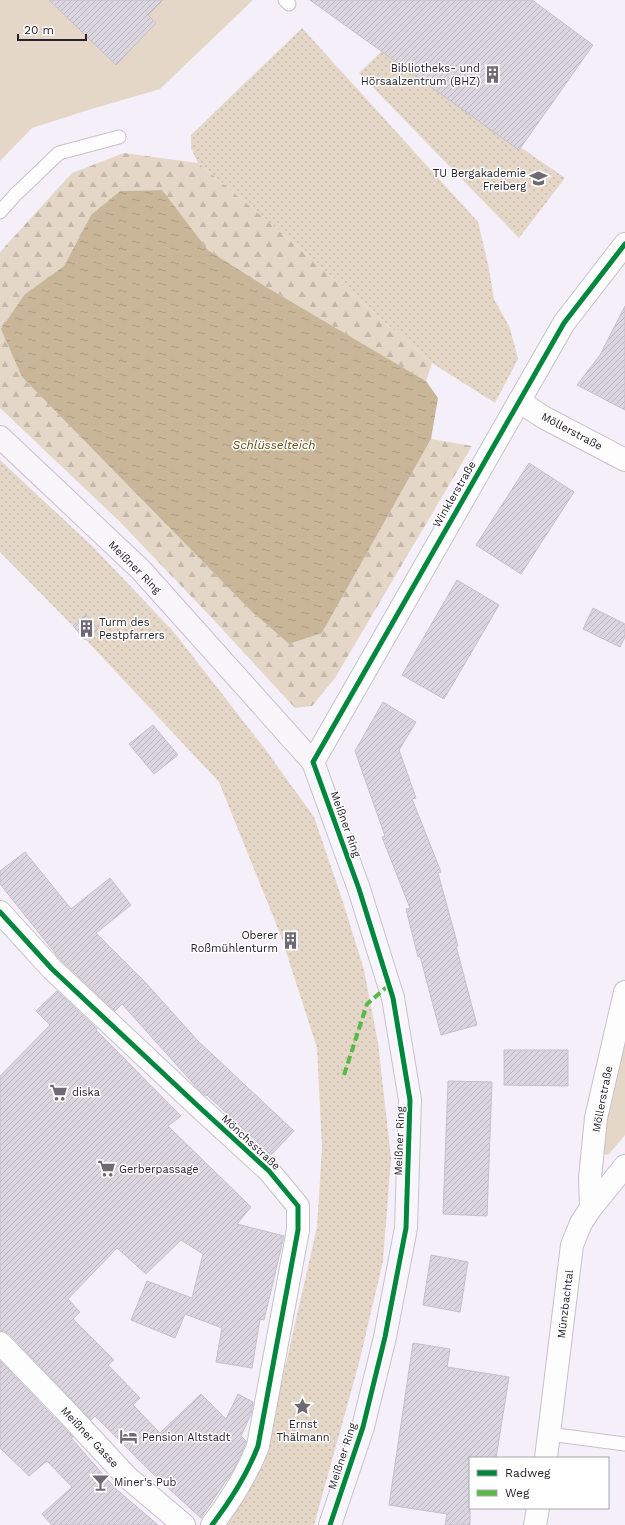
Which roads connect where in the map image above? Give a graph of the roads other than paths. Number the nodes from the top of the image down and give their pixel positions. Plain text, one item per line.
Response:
1 (119, 138) dead end
2 (0, 212) edge
3 (625, 244) edge
4 (519, 401) junction
5 (0, 437) edge
6 (625, 460) edge
7 (313, 762) junction
8 (0, 912) edge
9 (625, 992) edge
10 (625, 1166) edge
11 (591, 1208) junction
12 (0, 1343) edge
13 (549, 1434) junction
14 (625, 1444) edge
15 (546, 1457) edge
16 (538, 1509) edge
17 (184, 1525) edge
18 (212, 1525) edge
19 (330, 1525) edge
20 (535, 1525) edge

1 - 2 lane
3 - 4 street, Winklerstraße
4 - 6 street, Möllerstraße
4 - 7 street, Winklerstraße
5 - 7 main road, Meißner Ring
7 - 19 main road, Meißner Ring
8 - 18 street, Mönchsstraße
9 - 11 street, Möllerstraße
10 - 11 street, Münzbachtal
11 - 13 street, Münzbachtal
12 - 17 street, Meißner Gasse
13 - 14 lane
13 - 15 street, Münzbachtal
16 - 20 street

